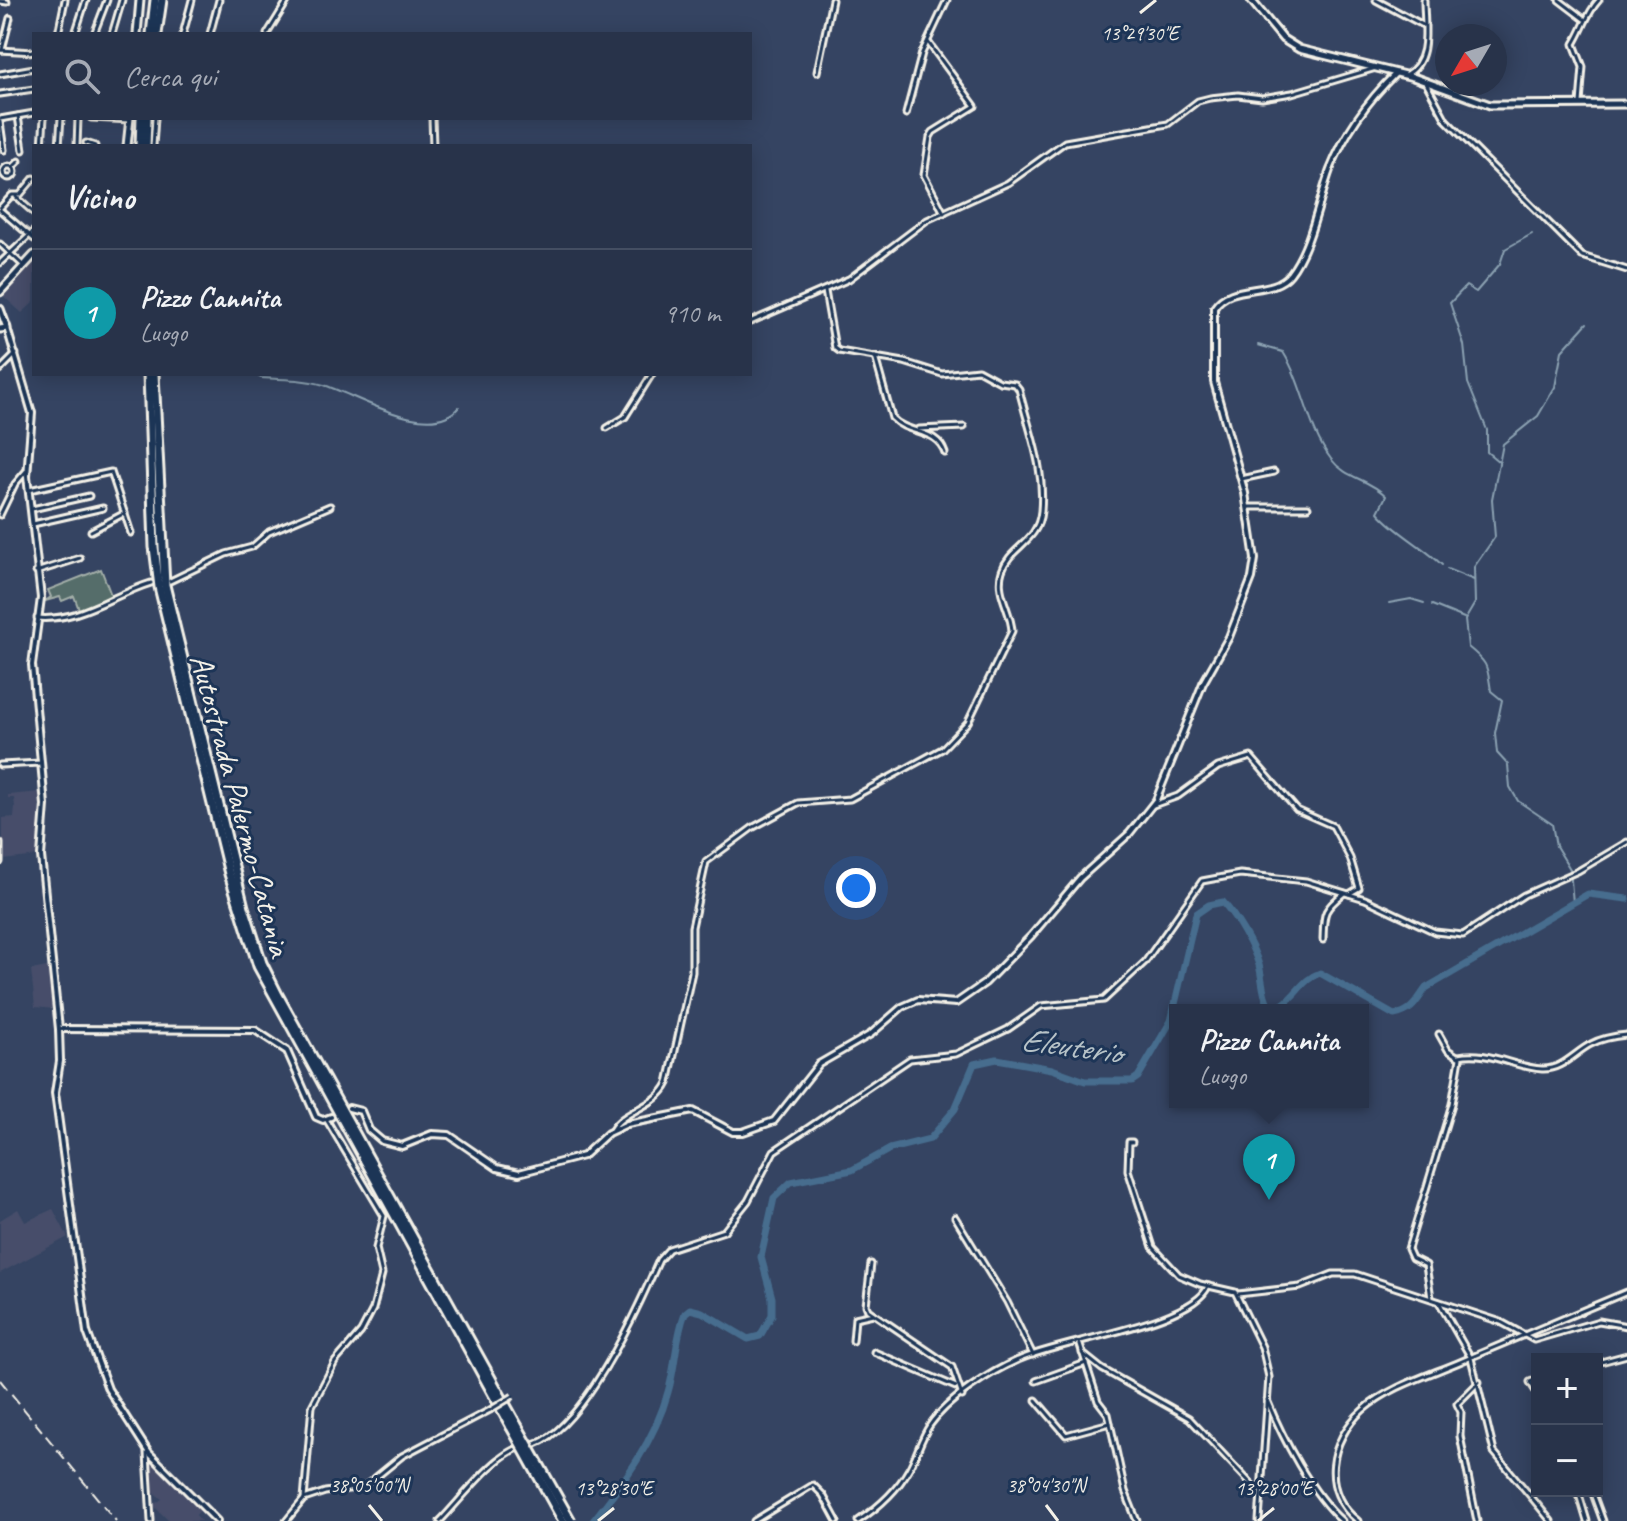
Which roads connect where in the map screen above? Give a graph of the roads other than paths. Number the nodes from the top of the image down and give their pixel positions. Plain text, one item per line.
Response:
1 (65, 0) edge
2 (86, 0) edge
3 (107, 0) edge
4 (122, 0) edge
5 (140, 0) edge
6 (155, 0) edge
7 (162, 0) edge
8 (192, 0) edge
9 (219, 0) edge
10 (288, 0) edge
11 (832, 0) edge
12 (947, 0) edge
13 (1251, 0) edge
14 (1376, 0) edge
15 (1424, 0) edge
16 (1559, 0) edge
17 (1599, 0) edge
18 (0, 1) edge
19 (7, 2) edge
20 (10, 18) dead end
21 (1584, 19) junction
22 (1423, 25) junction
23 (0, 31) edge
24 (6, 31) junction
25 (58, 32) edge
26 (76, 32) edge
27 (95, 32) edge
28 (113, 32) edge
29 (137, 32) edge
30 (154, 32) edge
31 (154, 32) edge
32 (184, 32) edge
33 (211, 32) edge
34 (268, 32) edge
35 (928, 42) junction
36 (1, 50) edge
37 (32, 52) edge
38 (32, 68) edge
39 (1376, 68) junction
40 (817, 72) dead end
41 (1396, 73) junction
42 (0, 74) edge
43 (1406, 75) junction
44 (1426, 83) junction
45 (32, 89) edge
46 (0, 94) edge
47 (1580, 103) junction
48 (1627, 104) edge
49 (32, 113) edge
50 (906, 114) dead end
51 (18, 116) junction
52 (0, 120) edge
53 (44, 120) edge
54 (61, 120) edge
55 (78, 120) edge
56 (130, 120) edge
57 (144, 120) edge
58 (155, 120) edge
59 (432, 120) edge
60 (1, 131) edge
61 (86, 143) dead end
62 (42, 144) edge
63 (59, 144) edge
64 (77, 144) edge
65 (89, 144) edge
66 (127, 144) edge
67 (143, 144) edge
68 (153, 144) edge
69 (433, 144) edge
70 (4, 150) dead end
71 (23, 150) dead end
72 (19, 161) dead end
73 (13, 167) junction
74 (2, 169) edge
75 (32, 180) edge
76 (13, 195) junction
77 (0, 209) edge
78 (32, 211) edge
79 (944, 214) junction
80 (32, 233) edge
81 (29, 235) junction
82 (32, 237) edge
83 (0, 244) edge
84 (10, 254) junction
85 (32, 257) edge
86 (0, 263) edge
87 (24, 266) junction
88 (1627, 270) edge
89 (825, 291) junction
90 (0, 292) edge
91 (0, 309) edge
92 (752, 321) edge
93 (4, 328) edge
94 (16, 354) junction
95 (875, 357) junction
96 (0, 370) edge
97 (151, 376) edge
98 (651, 376) edge
99 (964, 427) dead end
100 (607, 428) dead end
101 (915, 429) junction
102 (945, 453) dead end
103 (27, 470) junction
104 (1274, 472) dead end
105 (1241, 479) junction
106 (29, 490) junction
107 (89, 496) dead end
108 (330, 506) dead end
109 (1247, 507) junction
110 (1308, 507) dead end
111 (103, 508) dead end
112 (32, 509) junction
113 (125, 513) junction
114 (0, 515) edge
115 (33, 524) junction
116 (91, 531) dead end
117 (131, 533) dead end
118 (80, 558) dead end
119 (36, 572) junction
120 (170, 581) dead end
121 (151, 583) dead end
122 (37, 618) junction
123 (41, 763) junction
124 (0, 765) edge
125 (1153, 805) junction
126 (1627, 842) edge
127 (0, 843) edge
128 (0, 862) edge
129 (1346, 894) junction
130 (1323, 940) dead end
131 (59, 1029) junction
132 (1439, 1034) dead end
133 (1627, 1035) edge
134 (1458, 1057) junction
135 (349, 1108) dead end
136 (328, 1118) joint
137 (612, 1131) junction
138 (1132, 1142) dead end
139 (955, 1217) dead end
140 (871, 1264) dead end
141 (1208, 1286) junction
142 (1627, 1292) edge
143 (1237, 1294) junction
144 (1431, 1298) junction
145 (1439, 1302) junction
146 (873, 1314) junction
147 (1627, 1326) edge
148 (1522, 1335) junction
149 (853, 1341) dead end
150 (1079, 1342) junction
151 (874, 1352) dead end
152 (1082, 1353) junction
153 (1033, 1355) junction
154 (1627, 1355) edge
155 (1471, 1358) junction
156 (1603, 1361) edge
157 (1086, 1363) junction
158 (1036, 1381) dead end
159 (1479, 1382) junction
160 (956, 1387) junction
161 (513, 1396) dead end
162 (962, 1396) junction
163 (1267, 1399) junction
164 (1036, 1400) dead end
165 (1110, 1423) junction
166 (514, 1426) junction
167 (146, 1448) junction
168 (1261, 1489) junction
169 (1580, 1497) edge
170 (1594, 1497) edge
171 (304, 1499) junction
172 (151, 1521) edge
173 (217, 1521) edge
174 (286, 1521) edge
175 (440, 1521) edge
176 (563, 1521) edge
177 (571, 1521) edge
178 (754, 1521) edge
179 (837, 1521) edge
180 (858, 1521) edge
181 (1135, 1521) edge
182 (1259, 1521) edge
183 (1342, 1521) edge
184 (1358, 1521) edge
185 (1477, 1521) edge
186 (1551, 1521) edge
187 (1587, 1521) edge
188 (1603, 1521) edge

1 - 25 street
2 - 26 street
3 - 27 street
4 - 28 street
5 - 29 main road
6 - 30 highway
7 - 31 highway
8 - 32 street
9 - 33 street
10 - 34 street
11 - 40 street
12 - 35 street
13 - 39 main road
14 - 22 street
15 - 22 street
16 - 21 street
17 - 21 street
18 - 19 street
20 - 24 street
21 - 47 street
22 - 43 street
23 - 24 street
24 - 36 street
35 - 50 street
35 - 79 street
36 - 37 street
38 - 42 street
39 - 41 main road
39 - 79 street
41 - 43 main road
41 - 105 street
43 - 44 main road
44 - 47 main road
44 - 88 street
45 - 46 street
47 - 48 main road
49 - 51 street
51 - 52 street
51 - 71 street
52 - 60 street
53 - 62 street
54 - 63 street
55 - 64 street
56 - 66 main road
57 - 67 highway
58 - 68 street
59 - 69 street
60 - 70 street
61 - 65 street
72 - 73 street
73 - 74 street
73 - 74 street
75 - 76 street
76 - 77 street
76 - 78 street
77 - 81 street
79 - 89 street
80 - 81 street
81 - 82 street
81 - 84 street
83 - 84 street
84 - 86 street
84 - 87 street
85 - 87 main road
87 - 90 main road
89 - 92 street
89 - 95 street
91 - 93 main road
93 - 94 street
94 - 96 street
94 - 103 street
95 - 101 street
95 - 137 street
97 - 166 highway, Autostrada Palermo-Catania
98 - 100 street
99 - 101 street
101 - 102 street
103 - 106 street
103 - 114 street
104 - 105 street
105 - 109 street
106 - 112 street
106 - 113 street
107 - 112 street
108 - 120 street
109 - 110 street
109 - 125 street
111 - 115 street
112 - 115 street
113 - 116 street
113 - 117 street
115 - 119 street
118 - 119 street
119 - 122 street
121 - 122 street
122 - 123 street
123 - 124 street
123 - 131 street
125 - 129 street
125 - 137 street
126 - 129 street
127 - 128 street
129 - 130 street
129 - 175 street
131 - 136 street
131 - 167 street
132 - 134 street
133 - 134 street
134 - 144 street
135 - 137 street
136 - 171 street
138 - 141 street
139 - 153 street
140 - 146 street
141 - 143 street
141 - 150 street
142 - 148 street
143 - 144 street
143 - 163 street
144 - 145 street
145 - 148 street
145 - 155 street
146 - 149 street
146 - 160 street
147 - 148 street
148 - 155 street
150 - 152 street
150 - 153 street
151 - 160 street
152 - 157 street
152 - 168 street
153 - 162 street
154 - 156 street
155 - 159 street
155 - 184 street
157 - 158 street
157 - 165 street
159 - 185 street
159 - 186 street
160 - 162 street
161 - 171 street, bridge
162 - 180 street
163 - 168 street
163 - 183 street
164 - 165 street
165 - 181 street
166 - 176 highway, bridge
166 - 177 highway, bridge
167 - 172 street
167 - 173 street
168 - 182 street
169 - 187 street
170 - 188 street
171 - 174 street
178 - 179 street

